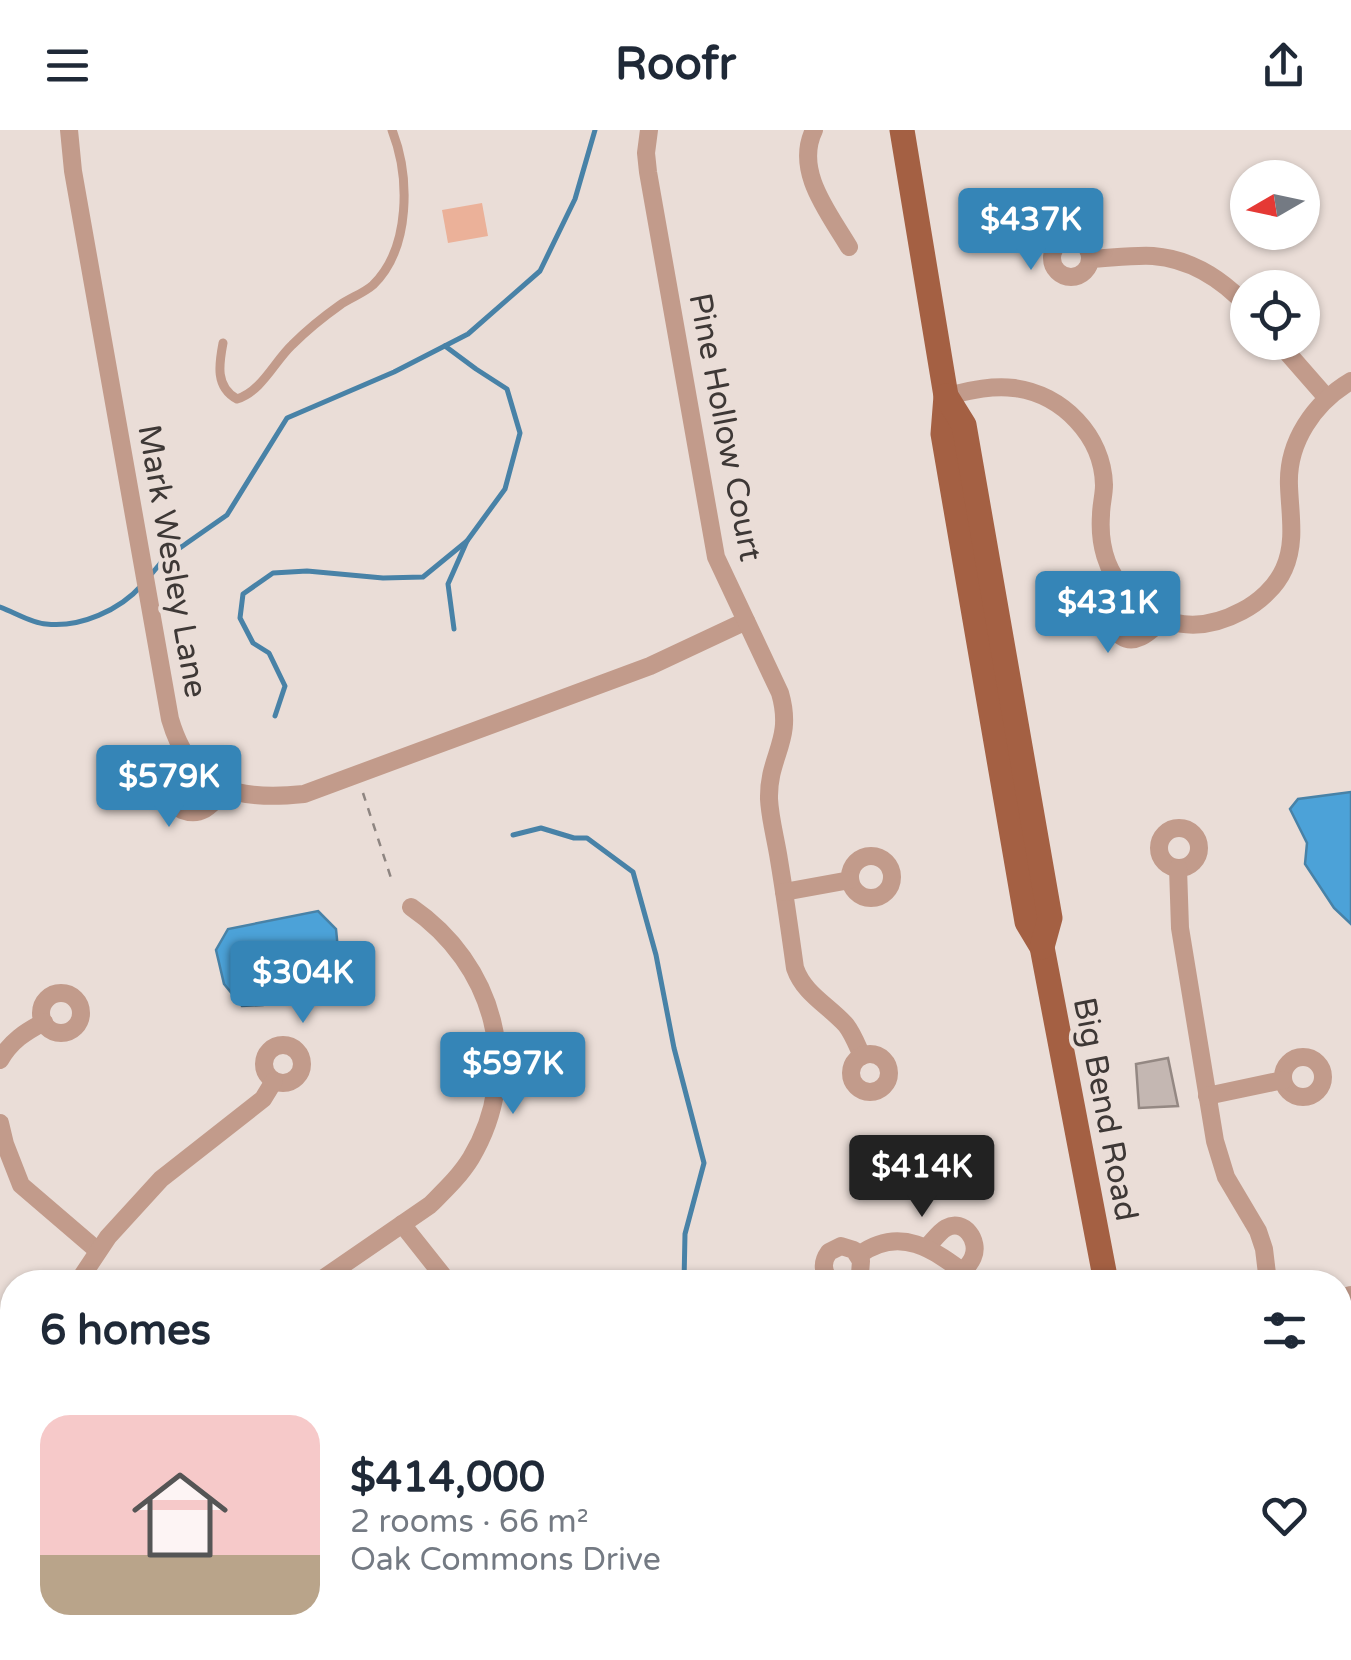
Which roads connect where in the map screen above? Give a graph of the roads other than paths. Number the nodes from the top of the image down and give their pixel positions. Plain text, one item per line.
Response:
1 (69, 130) edge
2 (392, 130) edge
3 (649, 130) edge
4 (814, 130) edge
5 (902, 130) edge
6 (849, 247) dead end
7 (1090, 258) dead end
8 (1230, 289) edge
9 (224, 344) dead end
10 (1294, 360) edge
11 (1351, 381) edge
12 (946, 396) junction
13 (1328, 398) junction
14 (1122, 589) junction
15 (1164, 619) junction
16 (746, 621) junction
17 (190, 766) junction
18 (226, 789) junction
19 (1178, 868) dead end
20 (850, 880) dead end
21 (784, 892) junction
22 (410, 906) dead end
23 (44, 1022) dead end
24 (862, 1056) dead end
25 (0, 1060) edge
26 (1283, 1080) dead end
27 (274, 1081) dead end
28 (1207, 1096) junction
29 (0, 1123) edge
30 (402, 1224) junction
31 (927, 1247) junction
32 (98, 1251) junction
33 (859, 1255) junction
34 (86, 1270) edge
35 (335, 1270) edge
36 (438, 1270) edge
37 (824, 1270) edge
38 (861, 1270) edge
39 (960, 1270) edge
40 (971, 1270) edge
41 (1104, 1270) edge
42 (1267, 1270) edge

1 - 17 street, Mark Wesley Lane
2 - 9 lane
3 - 16 street, Pine Hollow Court
4 - 6 street
5 - 12 main road, Big Bend Road
7 - 8 street
10 - 13 street
11 - 13 street
12 - 14 street
12 - 41 main road, Big Bend Road
13 - 15 street
14 - 15 street
14 - 15 street
16 - 18 street
16 - 21 street, Pine Hollow Court
17 - 18 street
17 - 18 street
19 - 28 street
20 - 21 street
21 - 24 street, Pine Hollow Court
22 - 30 street
23 - 25 street
26 - 28 street
27 - 32 street
28 - 42 street
29 - 32 street
30 - 35 street
30 - 36 street
31 - 33 street
31 - 39 street
31 - 40 street
32 - 34 street
33 - 37 street
33 - 38 street

